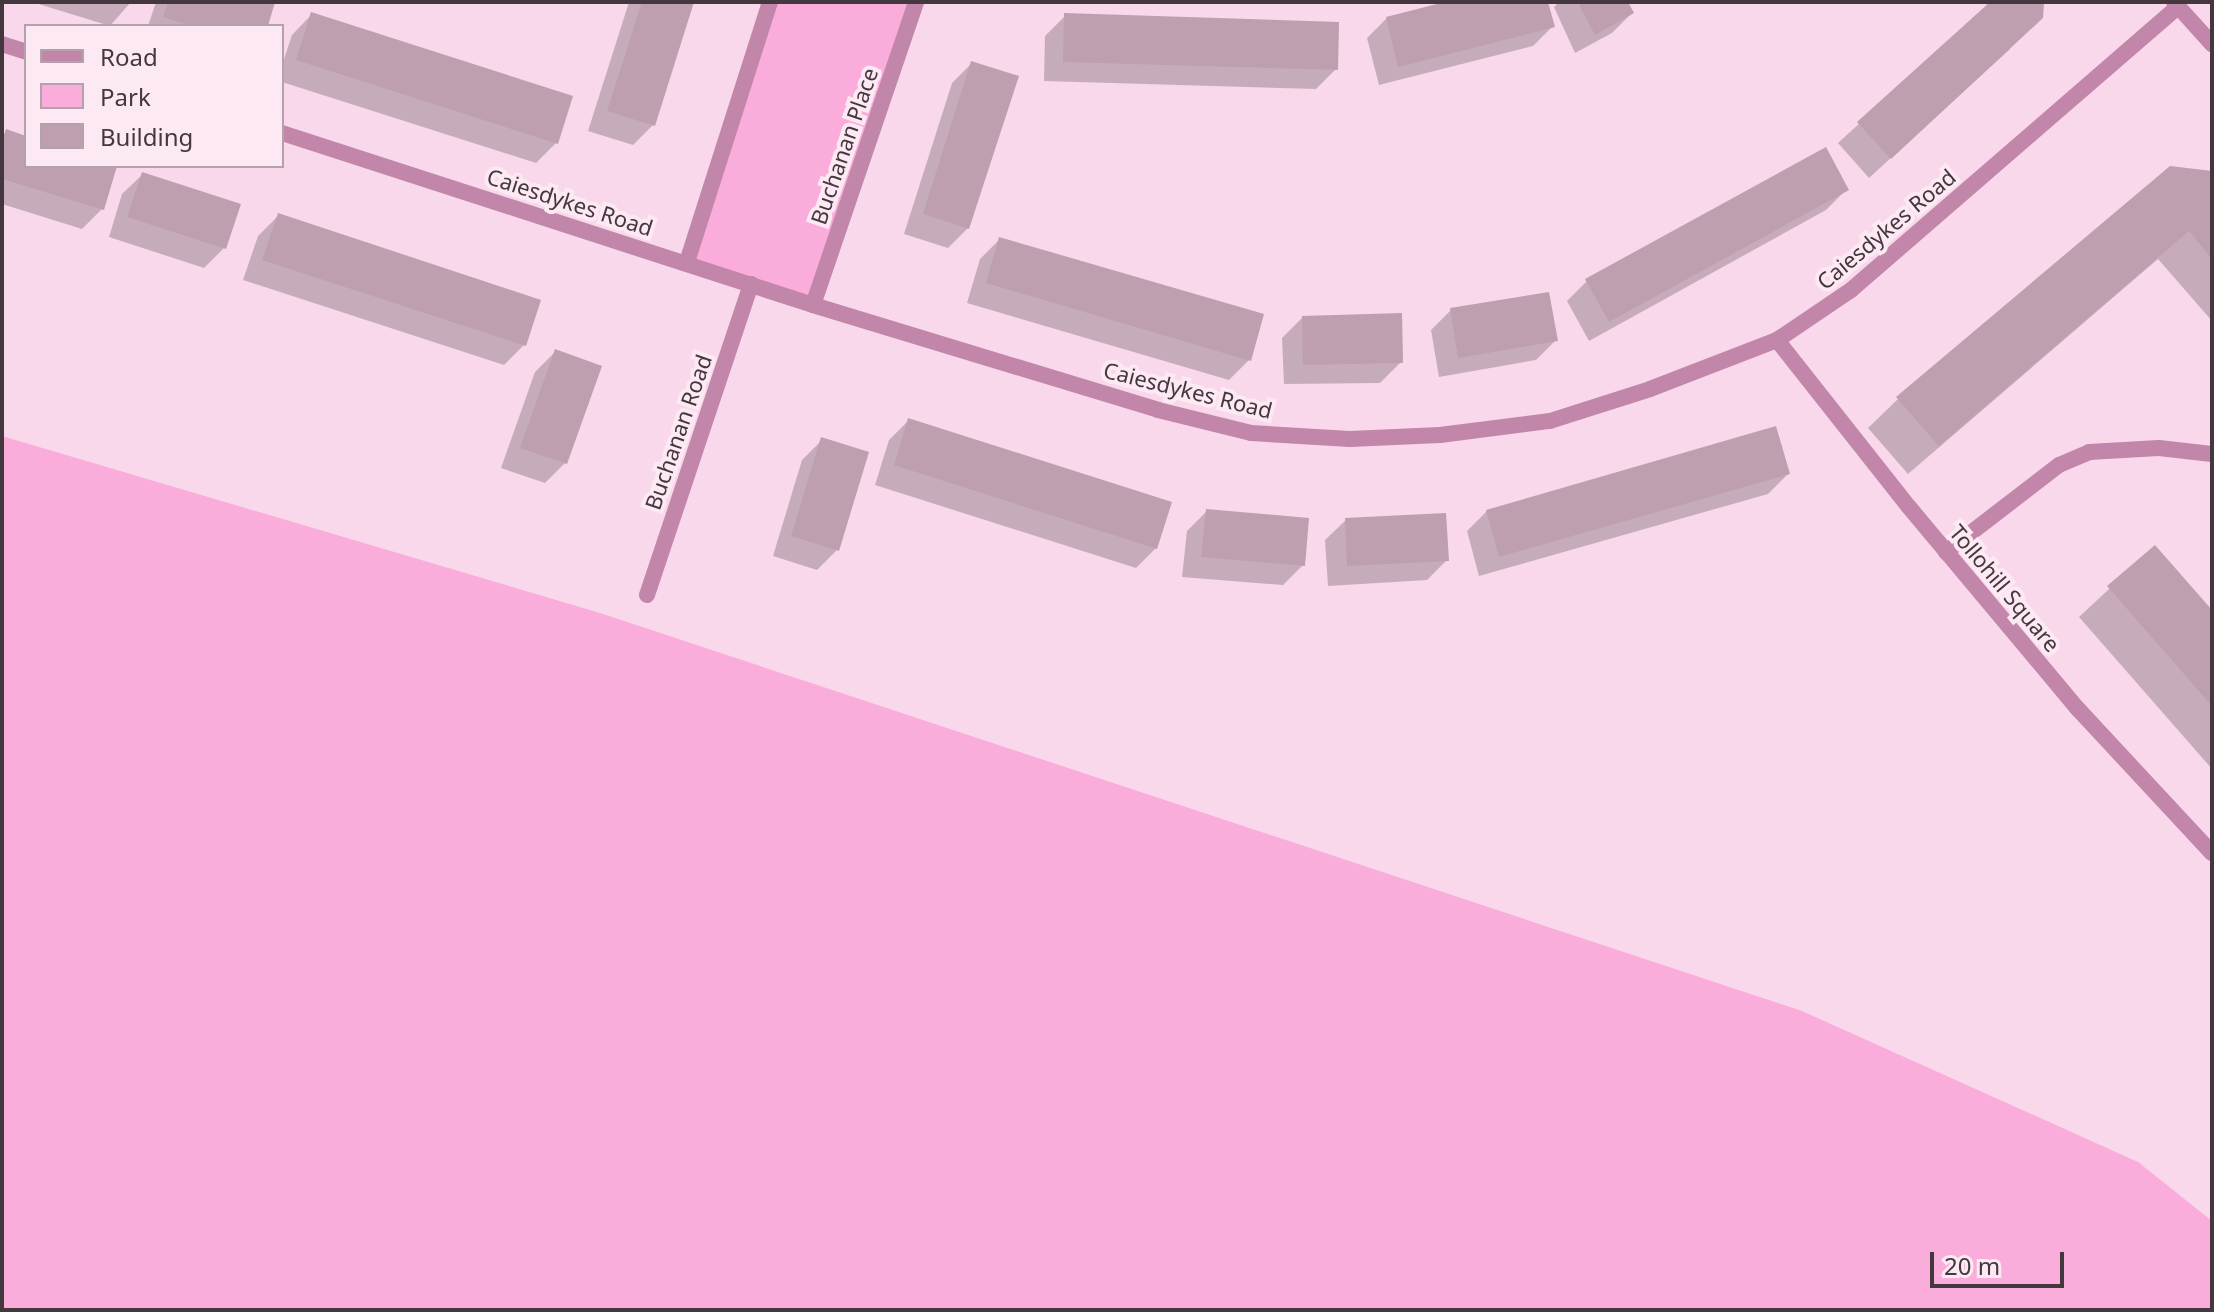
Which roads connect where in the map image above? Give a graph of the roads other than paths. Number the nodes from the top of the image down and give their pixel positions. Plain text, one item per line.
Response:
1 (770, 2) edge
2 (916, 2) edge
3 (2176, 4) edge
4 (2, 44) edge
5 (2212, 44) edge
6 (24, 51) edge
7 (284, 134) edge
8 (687, 262) junction
9 (751, 284) junction
10 (813, 305) junction
11 (1777, 340) junction
12 (2212, 454) edge
13 (1946, 552) junction
14 (647, 595) dead end
15 (2212, 853) edge

1 - 8 street
2 - 10 street, Buchanan Place
3 - 5 street
3 - 11 street, Caiesdykes Road
4 - 6 street
7 - 8 street, Caiesdykes Road
8 - 9 street, Caiesdykes Road
9 - 10 street, Caiesdykes Road
9 - 14 street, Buchanan Road
10 - 11 street, Caiesdykes Road
11 - 13 street, Tollohill Square
12 - 13 street
13 - 15 street, Tollohill Square

